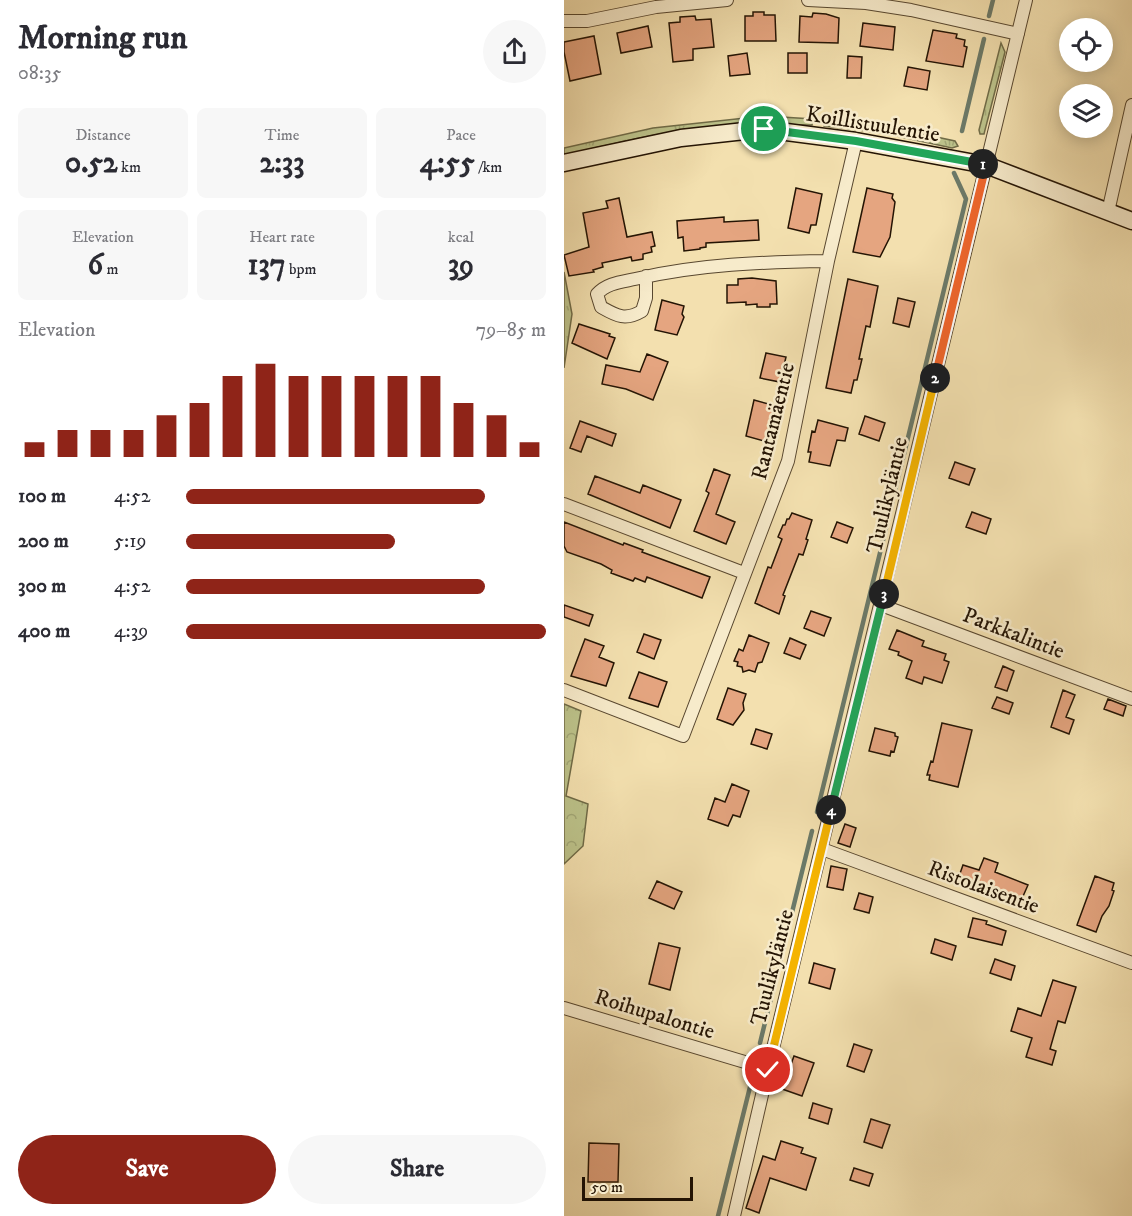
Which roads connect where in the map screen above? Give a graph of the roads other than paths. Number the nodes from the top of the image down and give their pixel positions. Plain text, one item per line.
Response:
1 (727, 0) edge
2 (808, 0) edge
3 (1026, 0) edge
4 (564, 21) edge
5 (1018, 34) junction
6 (1132, 105) edge
7 (856, 141) junction
8 (564, 163) edge
9 (986, 165) junction
10 (1108, 212) junction
11 (1132, 221) edge
12 (828, 261) junction
13 (646, 276) dead end
14 (564, 504) edge
15 (744, 573) junction
16 (881, 604) junction
17 (564, 690) edge
18 (1132, 699) edge
19 (822, 849) junction
20 (1132, 963) edge
21 (564, 1008) edge
22 (768, 1070) junction
23 (734, 1216) edge

1 - 4 street
2 - 5 street
3 - 5 street, Tuulikyläntie
5 - 9 street, Tuulikyläntie
6 - 10 street
7 - 8 street, Koillistuulentie
7 - 9 street, Koillistuulentie
7 - 12 street, Rantamäentie
9 - 10 street, Koillistuulentie
9 - 16 street, Tuulikyläntie
10 - 11 street, Koillistuulentie
12 - 13 street
12 - 15 street, Rantamäentie
14 - 15 street
15 - 17 street, Rantamäentie
16 - 18 street, Parkkalintie
16 - 19 street, Tuulikyläntie
19 - 20 street, Ristolaisentie
19 - 22 street, Tuulikyläntie
21 - 22 street, Roihupalontie
22 - 23 street, Tuulikyläntie

